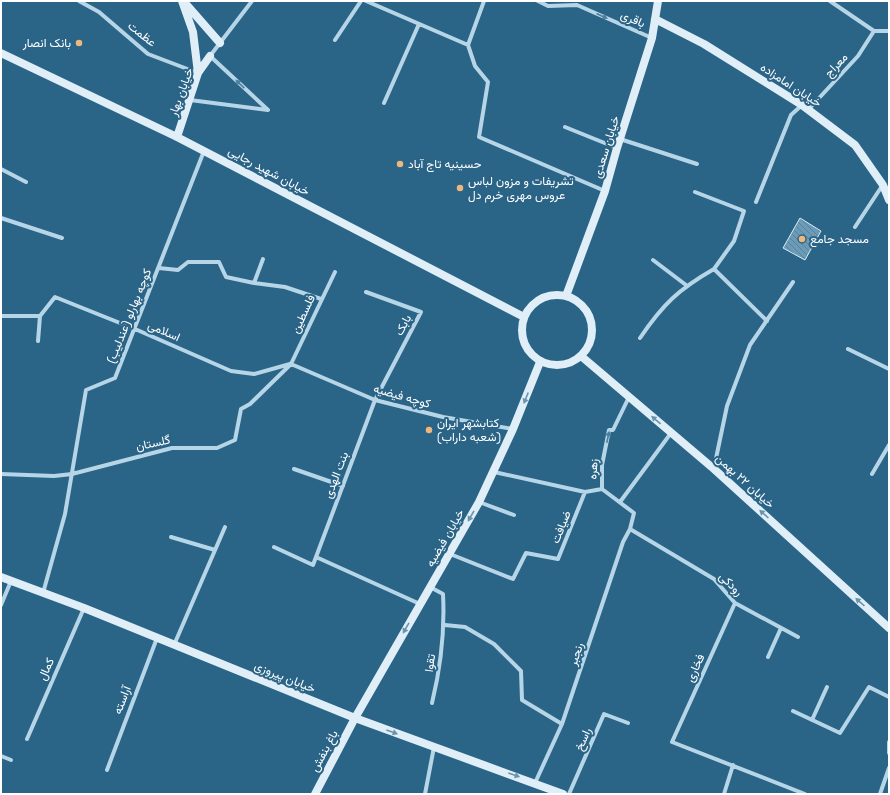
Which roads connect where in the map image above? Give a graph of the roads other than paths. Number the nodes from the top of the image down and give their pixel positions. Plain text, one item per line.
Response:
1 (79, 1) edge
2 (183, 1) edge
3 (252, 1) edge
4 (361, 1) edge
5 (366, 1) edge
6 (484, 1) edge
7 (538, 1) edge
8 (658, 1) edge
9 (830, 1) edge
10 (579, 3) edge
11 (655, 19) junction
12 (419, 24) junction
13 (874, 31) junction
14 (889, 31) edge
15 (652, 38) junction
16 (335, 40) dead end
17 (220, 43) junction
18 (468, 45) junction
19 (1, 53) edge
20 (210, 56) junction
21 (198, 73) junction
22 (190, 100) junction
23 (384, 103) dead end
24 (805, 108) junction
25 (565, 127) dead end
26 (177, 137) junction
27 (620, 139) junction
28 (617, 148) junction
29 (204, 151) junction
30 (696, 164) dead end
31 (1, 169) edge
32 (26, 182) dead end
33 (883, 185) junction
34 (605, 191) junction
35 (695, 192) dead end
36 (889, 200) edge
37 (756, 202) dead end
38 (1, 218) edge
39 (855, 227) dead end
40 (62, 238) dead end
41 (263, 259) dead end
42 (653, 260) dead end
43 (159, 268) junction
44 (714, 269) junction
45 (334, 272) dead end
46 (793, 282) dead end
47 (254, 283) junction
48 (686, 285) junction
49 (366, 292) dead end
50 (566, 296) junction
51 (321, 299) junction
52 (1, 316) edge
53 (40, 316) junction
54 (524, 317) junction
55 (767, 321) junction
56 (135, 329) junction
57 (640, 338) dead end
58 (38, 341) dead end
59 (848, 350) dead end
60 (581, 356) junction
61 (540, 362) junction
62 (291, 364) junction
63 (889, 370) edge
64 (629, 397) junction
65 (375, 400) junction
66 (513, 428) junction
67 (671, 433) junction
68 (889, 446) edge
69 (294, 469) dead end
70 (714, 469) junction
71 (494, 472) junction
72 (1, 474) edge
73 (72, 474) junction
74 (872, 474) dead end
75 (342, 486) junction
76 (602, 489) junction
77 (585, 492) junction
78 (479, 502) junction
79 (620, 502) junction
80 (514, 515) dead end
81 (225, 527) dead end
82 (630, 529) junction
83 (171, 537) dead end
84 (274, 547) dead end
85 (215, 550) junction
86 (449, 554) junction
87 (316, 557) junction
88 (1, 577) edge
89 (11, 581) junction
90 (430, 587) junction
91 (43, 593) junction
92 (735, 603) junction
93 (420, 604) junction
94 (1, 605) edge
95 (84, 608) junction
96 (445, 625) junction
97 (782, 628) junction
98 (889, 628) edge
99 (157, 638) junction
100 (798, 638) dead end
101 (174, 645) junction
102 (768, 657) dead end
103 (827, 687) dead end
104 (889, 697) edge
105 (432, 703) dead end
106 (793, 711) dead end
107 (355, 718) junction
108 (812, 720) junction
109 (628, 723) dead end
110 (562, 724) junction
111 (27, 739) dead end
112 (889, 742) edge
113 (434, 747) junction
114 (889, 753) edge
115 (1, 756) edge
116 (11, 760) dead end
117 (733, 765) junction
118 (889, 768) edge
119 (107, 770) dead end
120 (535, 783) junction
121 (314, 794) edge
122 (425, 794) edge
123 (563, 794) edge
124 (569, 794) edge
125 (724, 794) edge
126 (806, 794) edge
127 (880, 794) edge

1 - 21 street, عظمت
2 - 17 main road
2 - 21 main road
3 - 17 street
4 - 16 street
5 - 12 street
6 - 18 street
7 - 10 street, باقری
8 - 11 main road, خیابان سعدی
9 - 13 street
10 -> 15 street, باقری
11 - 15 main road, خیابان سعدی
11 - 24 main road, خیابان امامزاده
12 - 18 street
12 - 23 street
13 - 14 street
13 - 24 street, معراج
15 - 27 main road, خیابان سعدی
17 - 20 street
18 - 34 street
19 - 26 main road, خیابان شهید رجایی
20 - 21 main road, خیابان بهار
22 -> 20 street
21 - 22 main road, خیابان بهار
22 - 26 main road, خیابان بهار
24 - 33 main road, خیابان امامزاده
24 - 37 street, معراج
25 - 28 street
26 - 29 main road, خیابان شهید رجایی
27 - 28 main road, خیابان سعدی
27 - 30 street
28 - 34 main road, خیابان سعدی
29 - 43 street, کوچه بهارلو (عندلیب)
29 - 54 main road, خیابان شهید رجایی
31 - 32 street
33 - 36 main road, خیابان امامزاده
33 - 39 street
34 - 50 main road, خیابان سعدی
35 - 44 street
38 - 40 street
41 - 47 street
42 - 48 street
43 - 47 street
43 - 56 street, کوچه بهارلو (عندلیب)
44 - 48 street
44 - 55 street
45 - 51 street, فلسطین
46 - 55 street
47 - 51 street
48 - 57 street
49 - 65 street, بابک
50 - 54 main road
50 - 60 main road
51 - 62 street, فلسطین
52 - 53 street
53 - 56 street, اسلامی
53 - 58 street
54 - 61 main road
55 - 70 street
56 - 62 street, اسلامی
56 - 73 street, کوچه بهارلو (عندلیب)
59 - 63 street
60 - 61 main road
60 - 64 main road, خیابان ۲۲ بهمن
61 -> 66 main road, خیابان فیضیه
62 - 65 street, کوچه فیضیه
62 - 73 street, گلستان
67 -> 64 main road, خیابان ۲۲ بهمن
76 -> 64 street, زهره
65 - 66 street, کوچه فیضیه
65 - 75 street, بنت الهدی
66 - 71 main road, خیابان فیضیه
67 - 70 main road, خیابان ۲۲ بهمن
67 - 79 street
68 - 74 street
69 - 75 street
98 -> 70 main road, خیابان ۲۲ بهمن
71 - 77 street, زهره
71 - 78 main road, خیابان فیضیه
72 - 73 street, گلستان
73 - 91 street, کوچه بهارلو (عندلیب)
75 - 87 street, بنت الهدی
76 - 77 street, زهره
76 - 79 street
77 - 86 street, ضیافت
78 - 80 street
78 -> 86 main road, خیابان فیضیه
79 - 82 street
81 - 85 street
82 - 92 street, رودکی
82 - 110 street, رنجبر
83 - 85 street
84 - 87 street
85 - 101 street
86 - 90 main road, خیابان فیضیه
87 - 93 street
88 - 89 main road, خیابان پیروزی
89 - 91 main road, خیابان پیروزی
89 - 94 street
90 - 93 main road, خیابان فیضیه
90 - 96 street, تقوا
91 - 95 main road, خیابان پیروزی
92 - 97 street, رودکی
92 - 117 street, فخاری
93 -> 107 main road, خیابان فیضیه
95 - 99 main road, خیابان پیروزی
95 - 111 street, کمال
96 - 105 street, تقوا
96 - 110 street
97 - 100 street, رودکی
97 - 102 street
99 - 101 main road, خیابان پیروزی
99 - 119 street, آراسته
101 - 107 main road, خیابان پیروزی
103 - 108 street
104 - 108 street
106 - 108 street
107 -> 113 main road, خیابان پیروزی
107 - 121 main road, باغ بنفش
109 - 124 street, راسخ
110 - 120 street, رنجبر
112 - 114 street
113 -> 120 main road, خیابان پیروزی
113 - 122 street
115 - 116 street
117 - 125 street
117 - 126 street
118 - 127 street
120 - 123 main road, خیابان پیروزی

